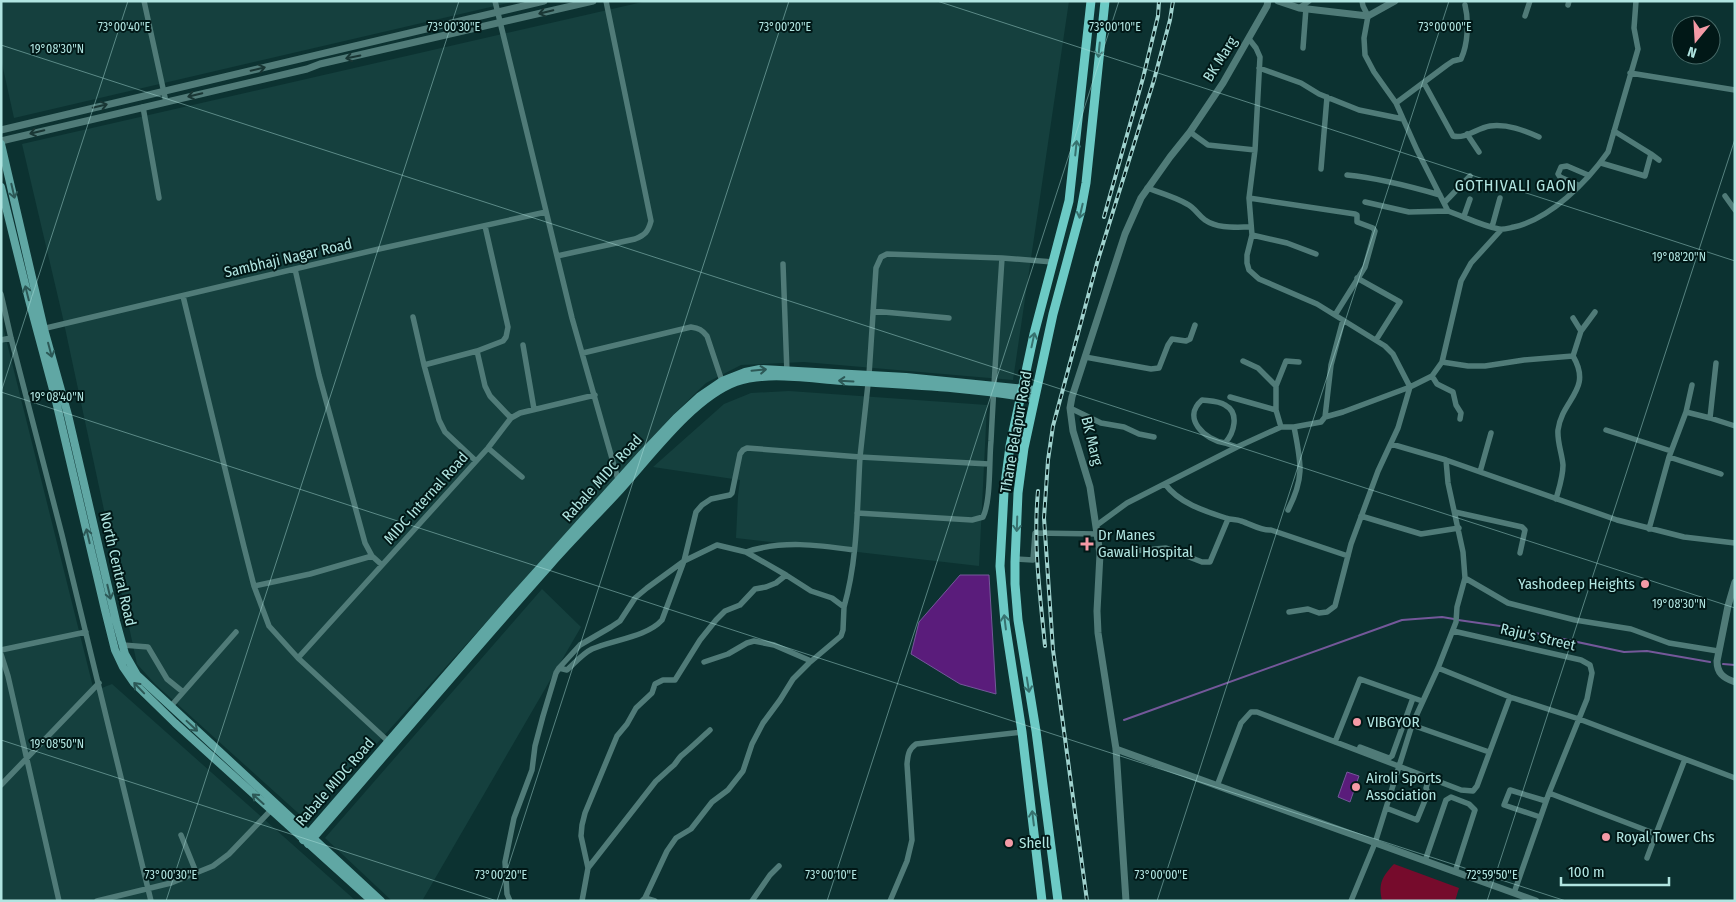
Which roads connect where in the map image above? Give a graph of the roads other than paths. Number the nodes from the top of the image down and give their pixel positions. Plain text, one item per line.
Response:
1 (144, 1) edge
2 (494, 1) edge
3 (544, 1) edge
4 (593, 1) edge
5 (606, 1) edge
6 (1091, 1) edge
7 (1105, 1) edge
8 (1278, 1) edge
9 (1362, 1) edge
10 (1395, 1) edge
11 (1530, 1) edge
12 (1636, 1) edge
13 (1268, 4) edge
14 (1465, 5) dead end
15 (1305, 6) edge
16 (497, 12) junction
17 (1368, 16) junction
18 (1525, 16) dead end
19 (499, 23) junction
20 (441, 26) junction
21 (401, 35) junction
22 (443, 36) junction
23 (1249, 39) junction
24 (375, 41) junction
25 (404, 46) junction
26 (1303, 48) dead end
27 (377, 52) junction
28 (1260, 68) junction
29 (1630, 73) junction
30 (1424, 84) junction
31 (1735, 90) edge
32 (164, 91) junction
33 (1327, 97) junction
34 (166, 102) junction
35 (1396, 103) junction
36 (143, 107) junction
37 (1403, 119) junction
38 (1, 130) edge
39 (1614, 131) junction
40 (1190, 132) junction
41 (1467, 134) junction
42 (1539, 137) dead end
43 (1, 142) edge
44 (1255, 150) junction
45 (1479, 152) dead end
46 (1651, 154) junction
47 (1659, 160) dead end
48 (1600, 163) junction
49 (1321, 169) dead end
50 (1347, 175) dead end
51 (1588, 175) junction
52 (1470, 176) dead end
53 (1578, 185) junction
54 (1, 187) edge
55 (1148, 188) junction
56 (1440, 195) junction
57 (1726, 196) dead end
58 (159, 198) dead end
59 (1249, 198) junction
60 (1500, 198) dead end
61 (1470, 199) dead end
62 (1365, 202) dead end
63 (1444, 203) junction
64 (1735, 210) edge
65 (1448, 211) junction
66 (546, 212) junction
67 (1464, 216) junction
68 (485, 226) junction
69 (1492, 227) junction
70 (1251, 228) junction
71 (1500, 230) junction
72 (1252, 235) junction
73 (1316, 254) dead end
74 (557, 256) junction
75 (1002, 258) junction
76 (1053, 262) junction
77 (782, 264) dead end
78 (295, 269) junction
79 (1357, 278) junction
80 (1, 294) edge
81 (183, 296) junction
82 (873, 311) junction
83 (1595, 312) dead end
84 (1335, 315) junction
85 (413, 316) dead end
86 (949, 318) dead end
87 (1573, 318) dead end
88 (1343, 320) junction
89 (1195, 325) dead end
90 (41, 329) junction
91 (1581, 331) junction
92 (11, 338) junction
93 (1, 340) edge
94 (1376, 340) junction
95 (523, 345) dead end
96 (476, 351) junction
97 (583, 353) junction
98 (1573, 356) junction
99 (1085, 357) junction
100 (1243, 361) dead end
101 (1299, 362) dead end
102 (1442, 362) junction
103 (1716, 362) dead end
104 (424, 365) junction
105 (787, 374) junction
106 (1432, 376) junction
107 (869, 379) junction
108 (723, 385) junction
109 (1692, 385) dead end
110 (1276, 386) junction
111 (1410, 387) junction
112 (994, 389) junction
113 (1021, 392) junction
114 (595, 395) junction
115 (1035, 395) junction
116 (1230, 397) dead end
117 (1070, 408) junction
118 (534, 409) junction
119 (1276, 410) junction
120 (1686, 412) junction
121 (1325, 417) junction
122 (511, 418) junction
123 (1710, 418) junction
124 (1460, 419) dead end
125 (1735, 426) edge
126 (1281, 427) junction
127 (1294, 427) junction
128 (1606, 430) dead end
129 (1491, 433) dead end
130 (1154, 437) dead end
131 (1225, 443) junction
132 (1390, 444) junction
133 (1237, 447) junction
134 (488, 448) junction
135 (1670, 454) junction
136 (860, 457) junction
137 (1446, 460) junction
138 (476, 461) junction
139 (989, 464) junction
140 (1480, 472) junction
141 (1721, 474) dead end
142 (522, 477) dead end
143 (1165, 484) junction
144 (620, 486) junction
145 (1556, 499) junction
146 (1288, 510) dead end
147 (1455, 512) junction
148 (857, 513) junction
149 (1361, 516) junction
150 (1228, 519) junction
151 (1096, 526) junction
152 (1459, 528) junction
153 (1649, 529) junction
154 (1098, 534) junction
155 (1735, 543) edge
156 (854, 550) junction
157 (746, 552) junction
158 (1100, 554) junction
159 (1520, 554) dead end
160 (372, 556) junction
161 (1348, 556) junction
162 (1015, 559) junction
163 (684, 561) junction
164 (382, 565) junction
165 (786, 575) junction
166 (1465, 578) junction
167 (1735, 582) edge
168 (254, 586) junction
169 (844, 607) junction
170 (1289, 612) dead end
171 (1453, 630) junction
172 (86, 632) junction
173 (236, 632) dead end
174 (123, 645) junction
175 (1, 650) edge
176 (1718, 650) junction
177 (1, 654) edge
178 (298, 658) junction
179 (811, 661) junction
180 (704, 662) dead end
181 (559, 668) junction
182 (1438, 668) junction
183 (1735, 682) edge
184 (99, 683) junction
185 (183, 692) junction
186 (1510, 697) junction
187 (1413, 698) junction
188 (1422, 701) junction
189 (170, 706) junction
190 (1579, 719) junction
191 (1403, 727) junction
192 (1412, 728) junction
193 (710, 730) dead end
194 (1022, 732) junction
195 (1335, 742) junction
196 (390, 743) junction
197 (1360, 748) dead end
198 (1116, 749) junction
199 (1489, 752) junction
200 (26, 758) junction
201 (1685, 759) junction
202 (1398, 766) junction
203 (1429, 778) junction
204 (1735, 778) edge
205 (1, 785) edge
206 (1217, 786) junction
207 (1549, 793) junction
208 (1546, 802) junction
209 (273, 807) junction
210 (1386, 808) junction
211 (1540, 818) junction
212 (1656, 834) junction
213 (180, 835) dead end
214 (308, 839) junction
215 (1375, 843) junction
216 (1647, 858) dead end
217 (1425, 861) junction
218 (779, 866) dead end
219 (588, 868) junction
220 (196, 872) junction
221 (1455, 872) junction
222 (148, 889) junction
223 (1514, 893) junction
224 (643, 899) edge
225 (59, 901) edge
226 (97, 901) edge
227 (150, 901) edge
228 (372, 901) edge
229 (381, 901) edge
230 (510, 901) edge
231 (582, 901) edge
232 (655, 901) edge
233 (752, 901) edge
234 (890, 901) edge
235 (1042, 901) edge
236 (1058, 901) edge
237 (1126, 901) edge
238 (1351, 901) edge
239 (1536, 901) edge

1 - 32 street
2 - 16 street
3 - 16 street
4 -> 19 street
5 - 74 street
76 -> 6 main road, Thane Belapur Road
7 -> 115 main road, Thane Belapur Road
8 - 13 street
8 - 15 street
9 - 17 street
10 - 17 street
11 - 18 street
12 - 29 street
13 - 23 street, BK Marg
14 - 30 street
15 - 17 street
15 - 26 street
16 - 19 street
16 - 20 street
17 - 35 street
19 - 22 street
19 - 66 street
20 - 21 street
20 - 22 street
21 - 24 street
21 - 25 street
22 - 25 street
23 - 28 street
23 - 40 street, BK Marg
24 - 27 street
32 -> 24 street
25 - 27 street
27 -> 34 street
28 - 33 street
28 - 44 street
29 - 31 street
29 - 39 street
30 - 35 street
30 - 41 street
32 - 34 street
38 -> 32 street
33 - 37 street
33 - 49 street
34 - 36 street
35 - 37 street
36 -> 43 street
36 - 58 street
37 - 56 street
39 - 46 street
39 - 48 street
40 - 44 street
40 - 55 street, BK Marg
41 - 42 street
41 - 45 street
43 -> 90 main road, North Central Road
44 - 59 street
46 - 47 street
46 - 48 street
48 - 51 street
50 - 56 street
51 - 53 street
51 - 53 street
52 - 63 street
53 - 71 street
90 -> 54 main road, North Central Road
55 - 70 street
55 - 99 street, BK Marg
56 - 63 street
57 - 64 street
59 - 70 street
59 - 79 street
60 - 69 street
61 - 67 street
62 - 65 street
63 - 65 street
65 - 67 street
66 - 68 street, Sambhaji Nagar Road
66 - 74 street
67 - 69 street
68 - 78 street, Sambhaji Nagar Road
68 - 96 street
69 - 71 street
70 - 72 street
71 - 102 street
72 - 73 street
72 - 84 street
74 - 97 street
75 - 76 street
75 - 82 street
75 - 112 street
113 -> 76 main road, Thane Belapur Road
77 - 105 street
78 - 81 street, Sambhaji Nagar Road
78 - 160 street
79 - 84 street
79 - 94 street
80 - 92 street
81 - 90 street, Sambhaji Nagar Road
81 - 168 street
82 - 86 street
82 - 107 street
83 - 91 street
84 - 88 street
85 - 104 street
87 - 91 street
88 - 94 street
88 - 121 street
89 - 99 street
90 -> 174 main road, North Central Road
209 -> 90 main road, North Central Road
91 - 98 street
92 - 93 street
92 - 172 street
94 - 111 street
95 - 118 street
96 - 104 street
96 - 122 street
97 - 108 street
97 - 114 street
98 - 102 street
98 - 145 street
99 - 117 street, BK Marg
100 - 110 street
101 - 110 street
102 - 106 street
103 - 123 street
104 - 138 street
105 - 107 main road, Rabale MIDC Road
105 - 108 main road, Rabale MIDC Road
106 - 111 street
106 - 124 street
107 - 112 main road, Rabale MIDC Road
107 - 136 street
108 - 144 main road, Rabale MIDC Road
109 - 120 street
110 - 119 street
111 - 121 street
111 - 132 street
112 - 113 main road, Rabale MIDC Road
112 - 139 street
113 - 115 main road, Rabale MIDC Road
194 -> 113 main road, Thane Belapur Road
114 - 118 street
114 - 144 street
115 -> 162 main road, Thane Belapur Road
116 - 119 street
117 - 130 street
117 - 151 street, BK Marg
118 - 122 street
119 - 126 street
120 - 123 street
120 - 135 street
121 - 127 street
122 - 134 street, MIDC Internal Road
123 - 125 street
126 - 127 street
126 - 133 street
127 - 146 street
128 - 135 street
129 - 140 street
131 - 131 street
131 - 133 street
132 - 137 street
132 - 149 street
133 - 143 street
134 - 138 street, MIDC Internal Road
134 - 142 street
135 - 141 street
135 - 153 street
136 - 139 street
136 - 148 street
136 - 163 street
137 - 140 street
137 - 147 street
138 - 164 street, MIDC Internal Road
139 - 148 street
140 - 145 street
143 - 150 street
143 - 151 street
144 - 196 main road, Rabale MIDC Road
145 - 153 street
147 - 152 street
147 - 159 street
148 - 156 street
149 - 152 street
149 - 161 street
150 - 158 street
150 - 161 street
151 - 154 street, BK Marg
152 - 166 street
153 - 155 street
154 - 158 street, BK Marg
154 - 162 street
156 - 157 street
156 - 169 street
157 - 163 street
157 - 165 street
158 - 198 street, BK Marg
160 - 164 street
160 - 168 street
161 - 170 street
162 -> 236 main road, Thane Belapur Road
163 - 181 street
163 - 181 street
164 - 178 street, MIDC Internal Road
165 - 169 street
165 - 219 street
166 - 171 street
166 - 176 street
167 - 176 street
168 - 178 street
169 - 179 street
171 - 182 street
171 - 190 street, Raju's Street
172 - 175 street
172 - 184 street
173 - 185 street
174 - 185 street
174 - 189 main road, North Central Road
176 - 183 street
177 - 200 street
178 - 196 street
179 - 180 street
179 - 224 street
181 - 230 street
182 - 186 street
182 - 188 street
184 - 200 street
184 - 222 street
185 - 189 street
186 - 190 street
186 - 199 street
187 - 188 street
187 - 191 street
187 - 195 street
188 - 192 street
189 -> 209 main road, North Central Road
190 - 201 street
190 - 207 street
191 - 192 street
191 - 197 street
192 - 199 street
192 - 202 street
193 - 219 street
194 - 234 street
235 -> 194 main road, Thane Belapur Road
195 - 202 street
195 - 206 street
196 - 214 main road, Rabale MIDC Road
198 - 206 street
198 - 237 street, BK Marg
199 - 203 street
200 - 205 street
200 - 225 street
201 - 204 street
201 - 212 street
202 - 203 street
202 - 210 street
203 - 210 street
206 - 215 street
207 - 208 street
207 - 212 street
208 - 211 street
208 - 211 street
209 - 214 main road, North Central Road
209 - 220 street
210 - 215 street
211 - 223 street
212 - 216 street
213 - 220 street
214 - 228 main road, North Central Road
214 - 229 main road, North Central Road
215 - 217 street
215 - 238 street
217 - 221 street
217 - 221 street
218 - 233 street
219 - 231 street
220 - 222 street
221 - 223 street
222 - 226 street
222 - 227 street
223 - 239 street
224 - 232 street

